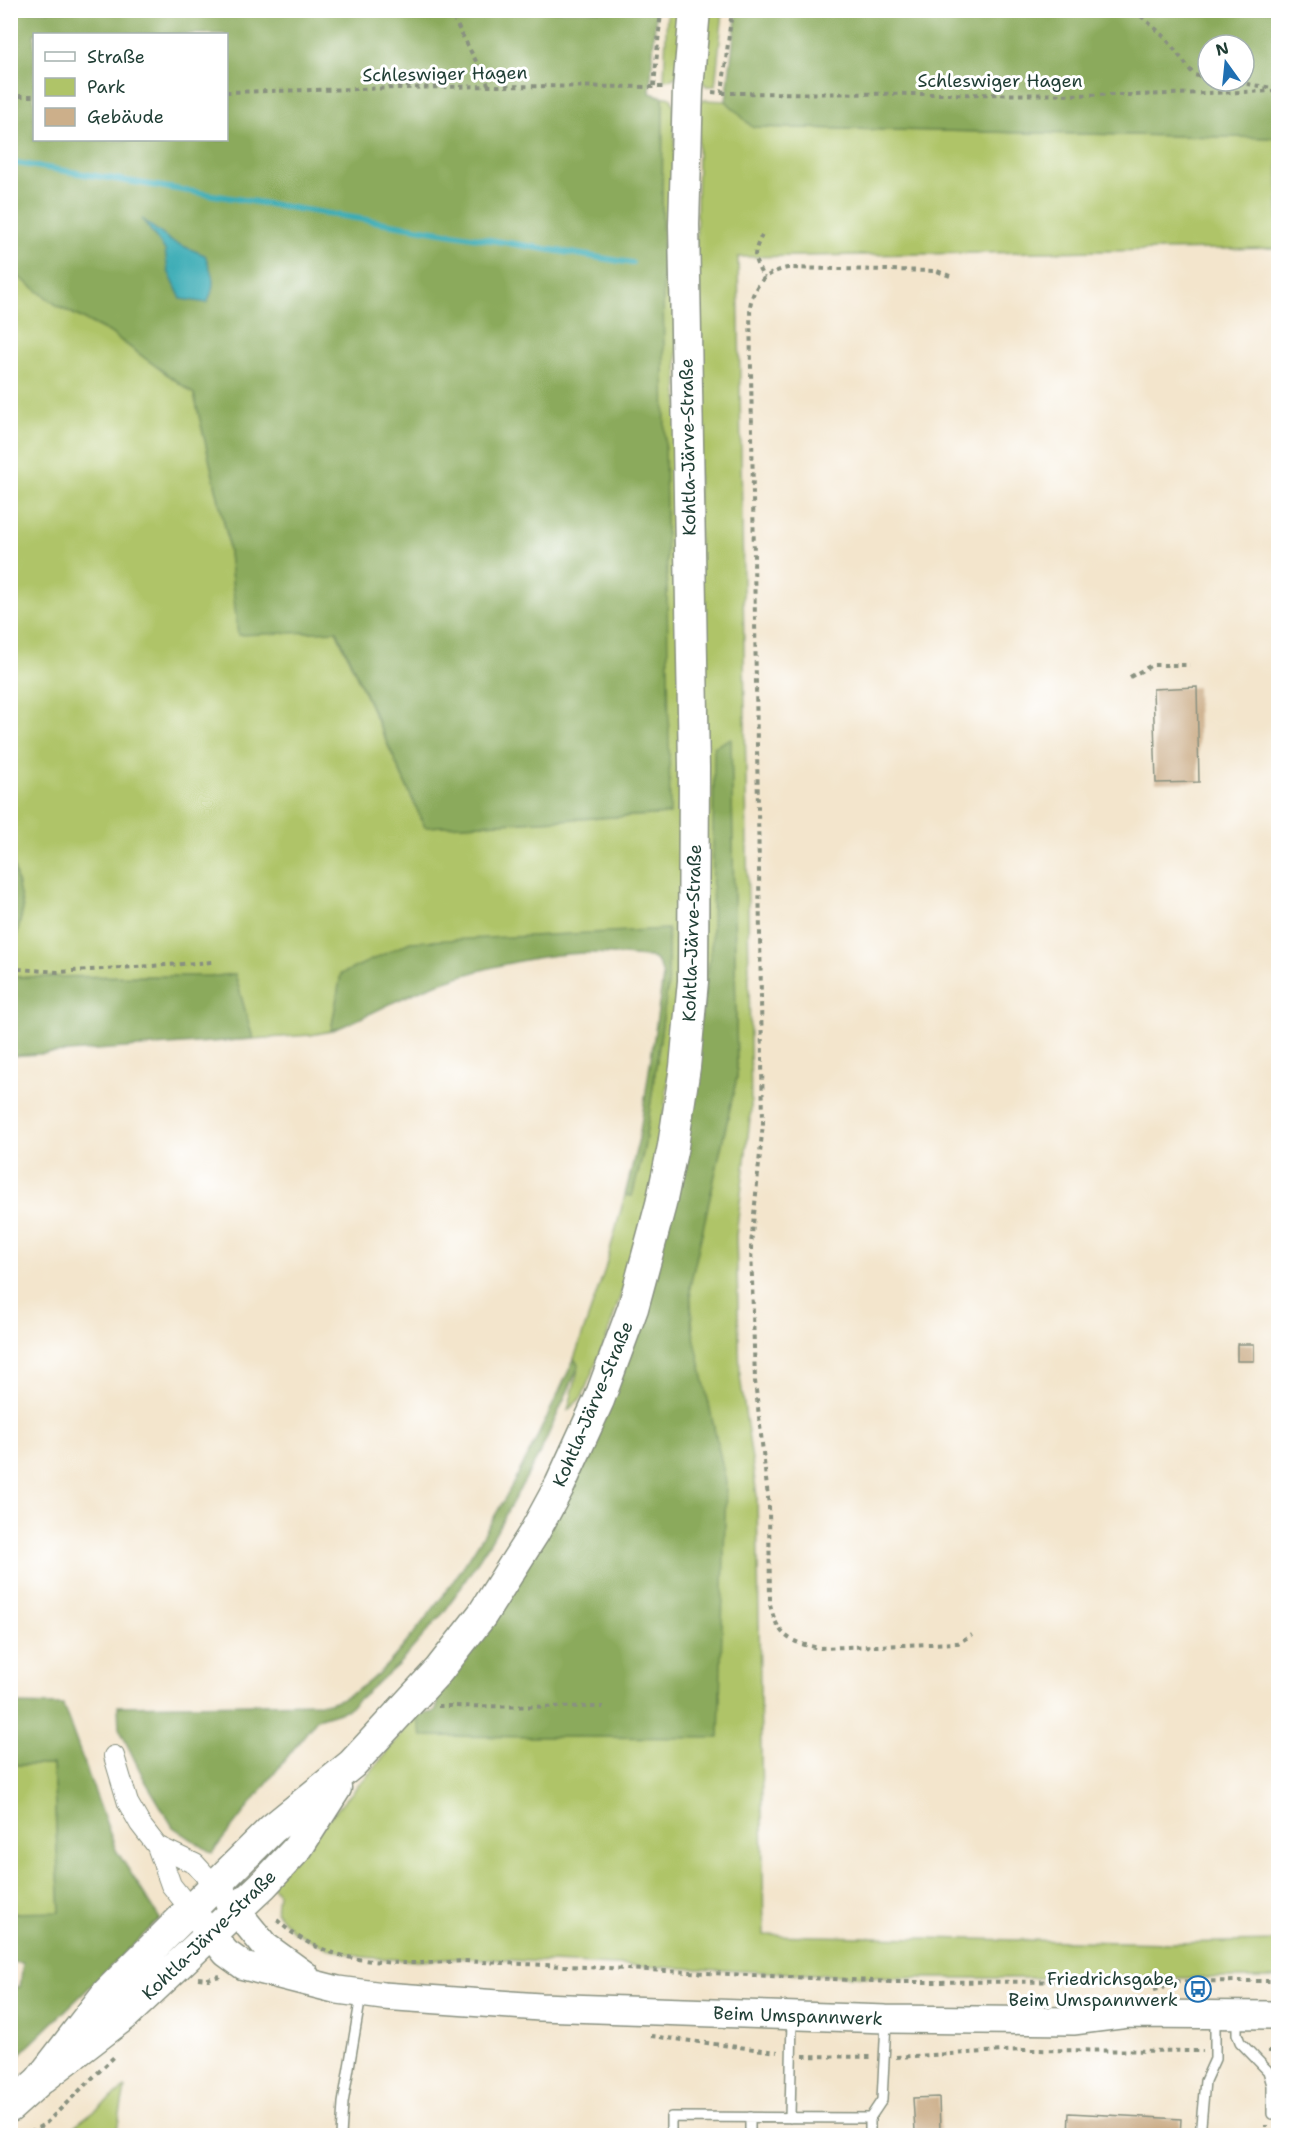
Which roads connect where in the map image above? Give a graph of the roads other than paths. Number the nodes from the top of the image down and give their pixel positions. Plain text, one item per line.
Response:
1 (696, 10) edge
2 (114, 1756) dead end
3 (352, 1764) junction
4 (157, 1846) junction
5 (215, 1886) junction
6 (191, 1910) junction
7 (237, 1910) junction
8 (211, 1935) junction
9 (318, 1984) junction
10 (362, 1993) junction
11 (1226, 2015) junction
12 (1278, 2015) edge
13 (792, 2016) junction
14 (886, 2019) junction
15 (39, 2081) junction
16 (10, 2107) edge
17 (1272, 2114) dead end
18 (750, 2117) junction
19 (790, 2118) junction
20 (870, 2118) junction
21 (341, 2136) edge
22 (671, 2136) edge
23 (750, 2136) edge
24 (870, 2136) edge
25 (1200, 2136) edge

1 - 3 main road, Kohtla-Järve-Straße
2 - 4 street, Beim Umspannwerk
3 - 5 main road, Kohtla-Järve-Straße
3 - 7 main road, Kohtla-Järve-Straße
4 - 5 street, Beim Umspannwerk
4 - 6 street, Beim Umspannwerk
5 - 6 main road, Kohtla-Järve-Straße
5 - 7 street, Beim Umspannwerk
6 - 8 street, Beim Umspannwerk
6 - 15 main road, Kohtla-Järve-Straße
7 - 8 main road, Kohtla-Järve-Straße
7 - 9 street, Beim Umspannwerk
8 - 9 street, Beim Umspannwerk
8 - 15 main road, Kohtla-Järve-Straße
9 - 10 street, Beim Umspannwerk
10 - 13 street, Beim Umspannwerk
10 - 21 lane
11 - 12 street, Beim Umspannwerk
11 - 14 street, Beim Umspannwerk
11 - 17 lane
11 - 25 lane
13 - 14 street, Beim Umspannwerk
13 - 19 lane
14 - 20 lane
15 - 16 main road, Kohtla-Järve-Straße
18 - 19 lane
18 - 22 lane
18 - 23 lane
19 - 20 lane
20 - 24 lane

